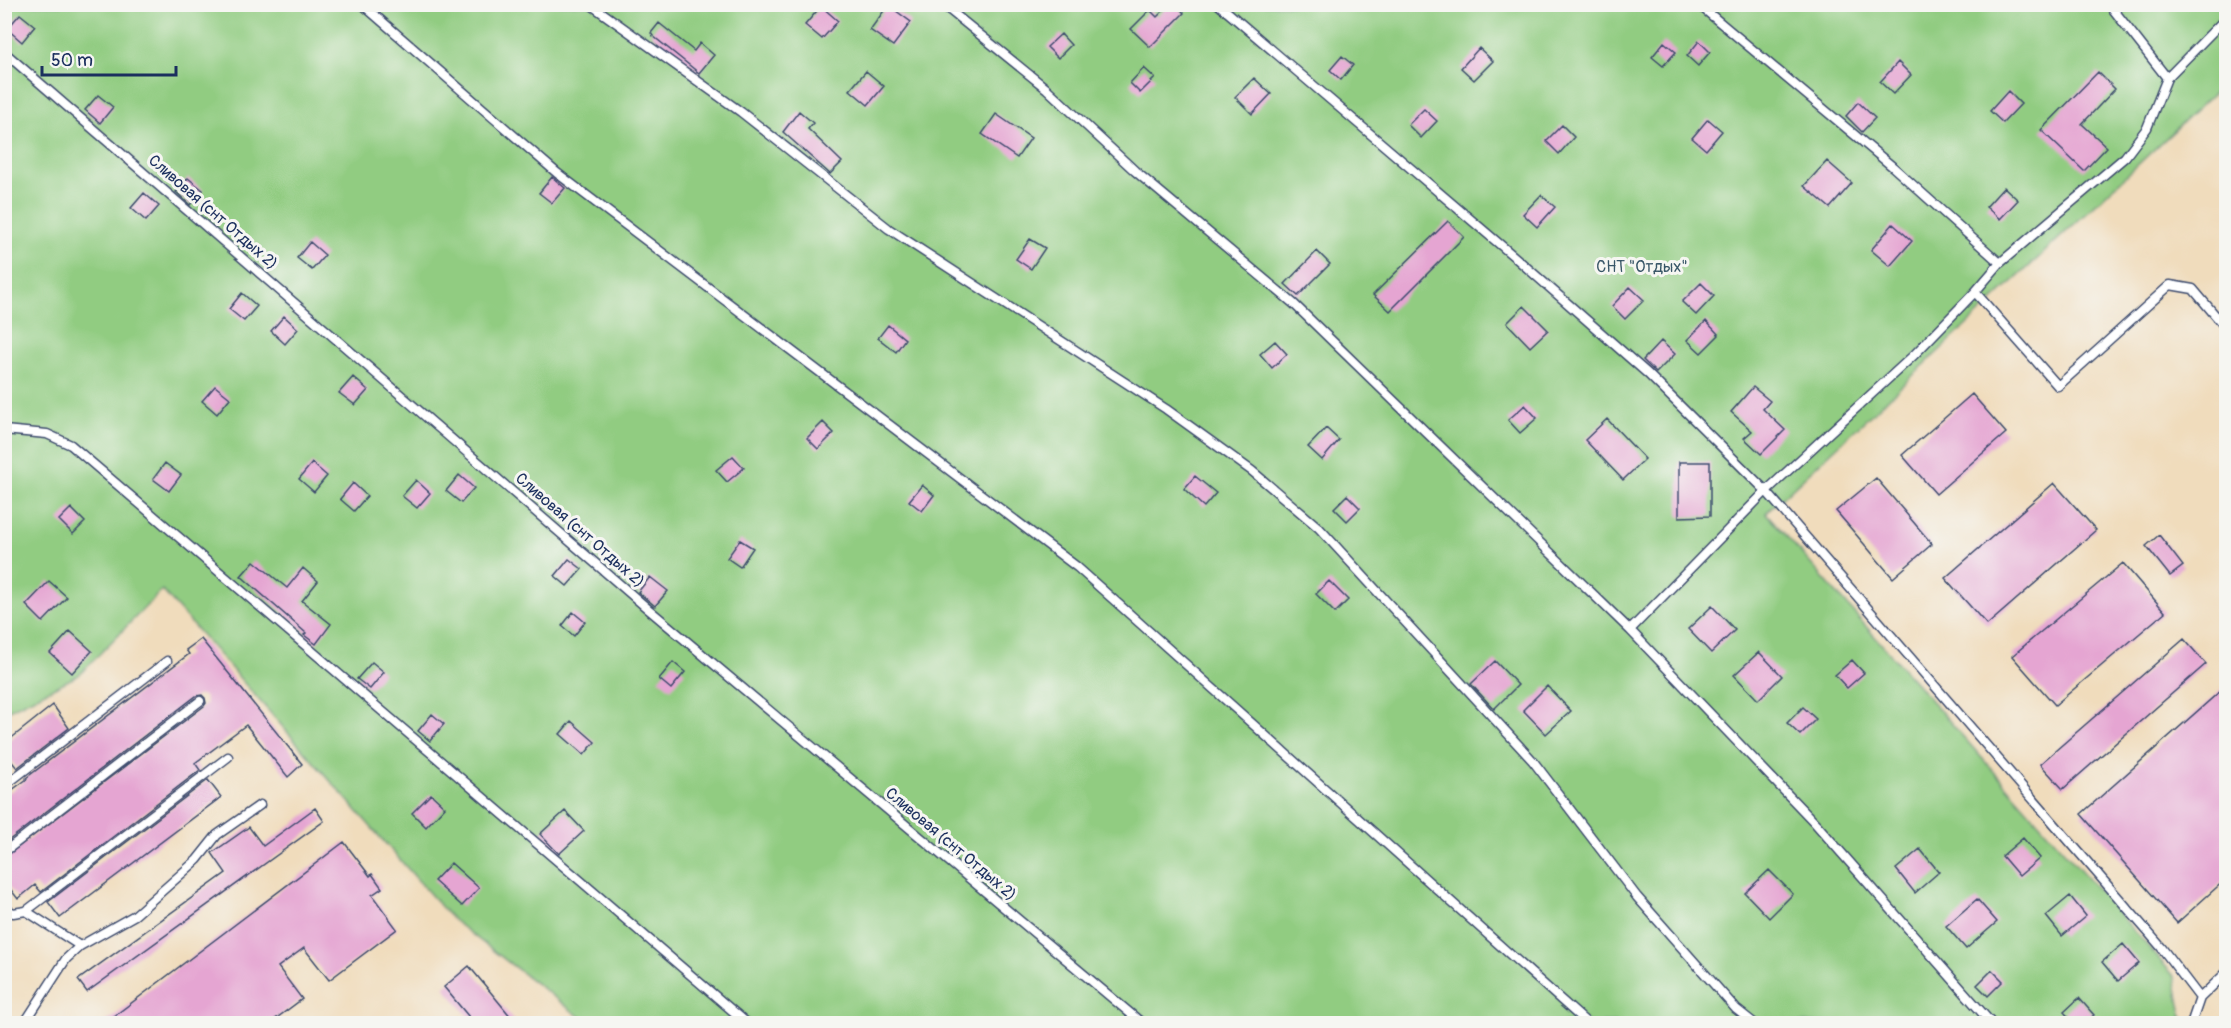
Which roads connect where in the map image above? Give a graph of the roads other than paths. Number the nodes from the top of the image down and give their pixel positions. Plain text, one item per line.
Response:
1 (362, 4) edge
2 (590, 4) edge
3 (942, 4) edge
4 (1218, 4) edge
5 (1698, 4) edge
6 (2109, 4) edge
7 (2226, 18) edge
8 (4, 52) edge
9 (2167, 78) junction
10 (2000, 263) junction
11 (1975, 292) junction
12 (2226, 328) edge
13 (4, 430) edge
14 (1767, 491) junction
15 (1630, 630) junction
16 (167, 661) dead end
17 (200, 701) dead end
18 (228, 757) dead end
19 (4, 786) edge
20 (260, 805) dead end
21 (4, 852) edge
22 (4, 907) edge
23 (26, 911) junction
24 (80, 946) junction
25 (2226, 973) edge
26 (2200, 998) junction
27 (24, 1023) edge
28 (748, 1023) edge
29 (1143, 1023) edge
30 (1588, 1023) edge
31 (1755, 1023) edge
32 (1992, 1023) edge
33 (2191, 1023) edge

1 - 30 lane
2 - 31 lane
3 - 15 lane
4 - 14 lane
5 - 10 lane
6 - 9 lane
7 - 9 lane
8 - 29 lane, Сливовая (снт Отдых 2)
9 - 10 lane
10 - 11 lane
11 - 12 lane
11 - 14 lane
13 - 28 lane
14 - 15 lane
14 - 26 lane
15 - 32 lane
16 - 19 lane
17 - 21 lane
18 - 23 lane
20 - 24 lane
22 - 23 lane
23 - 24 lane
24 - 27 lane
25 - 26 lane
26 - 33 lane

